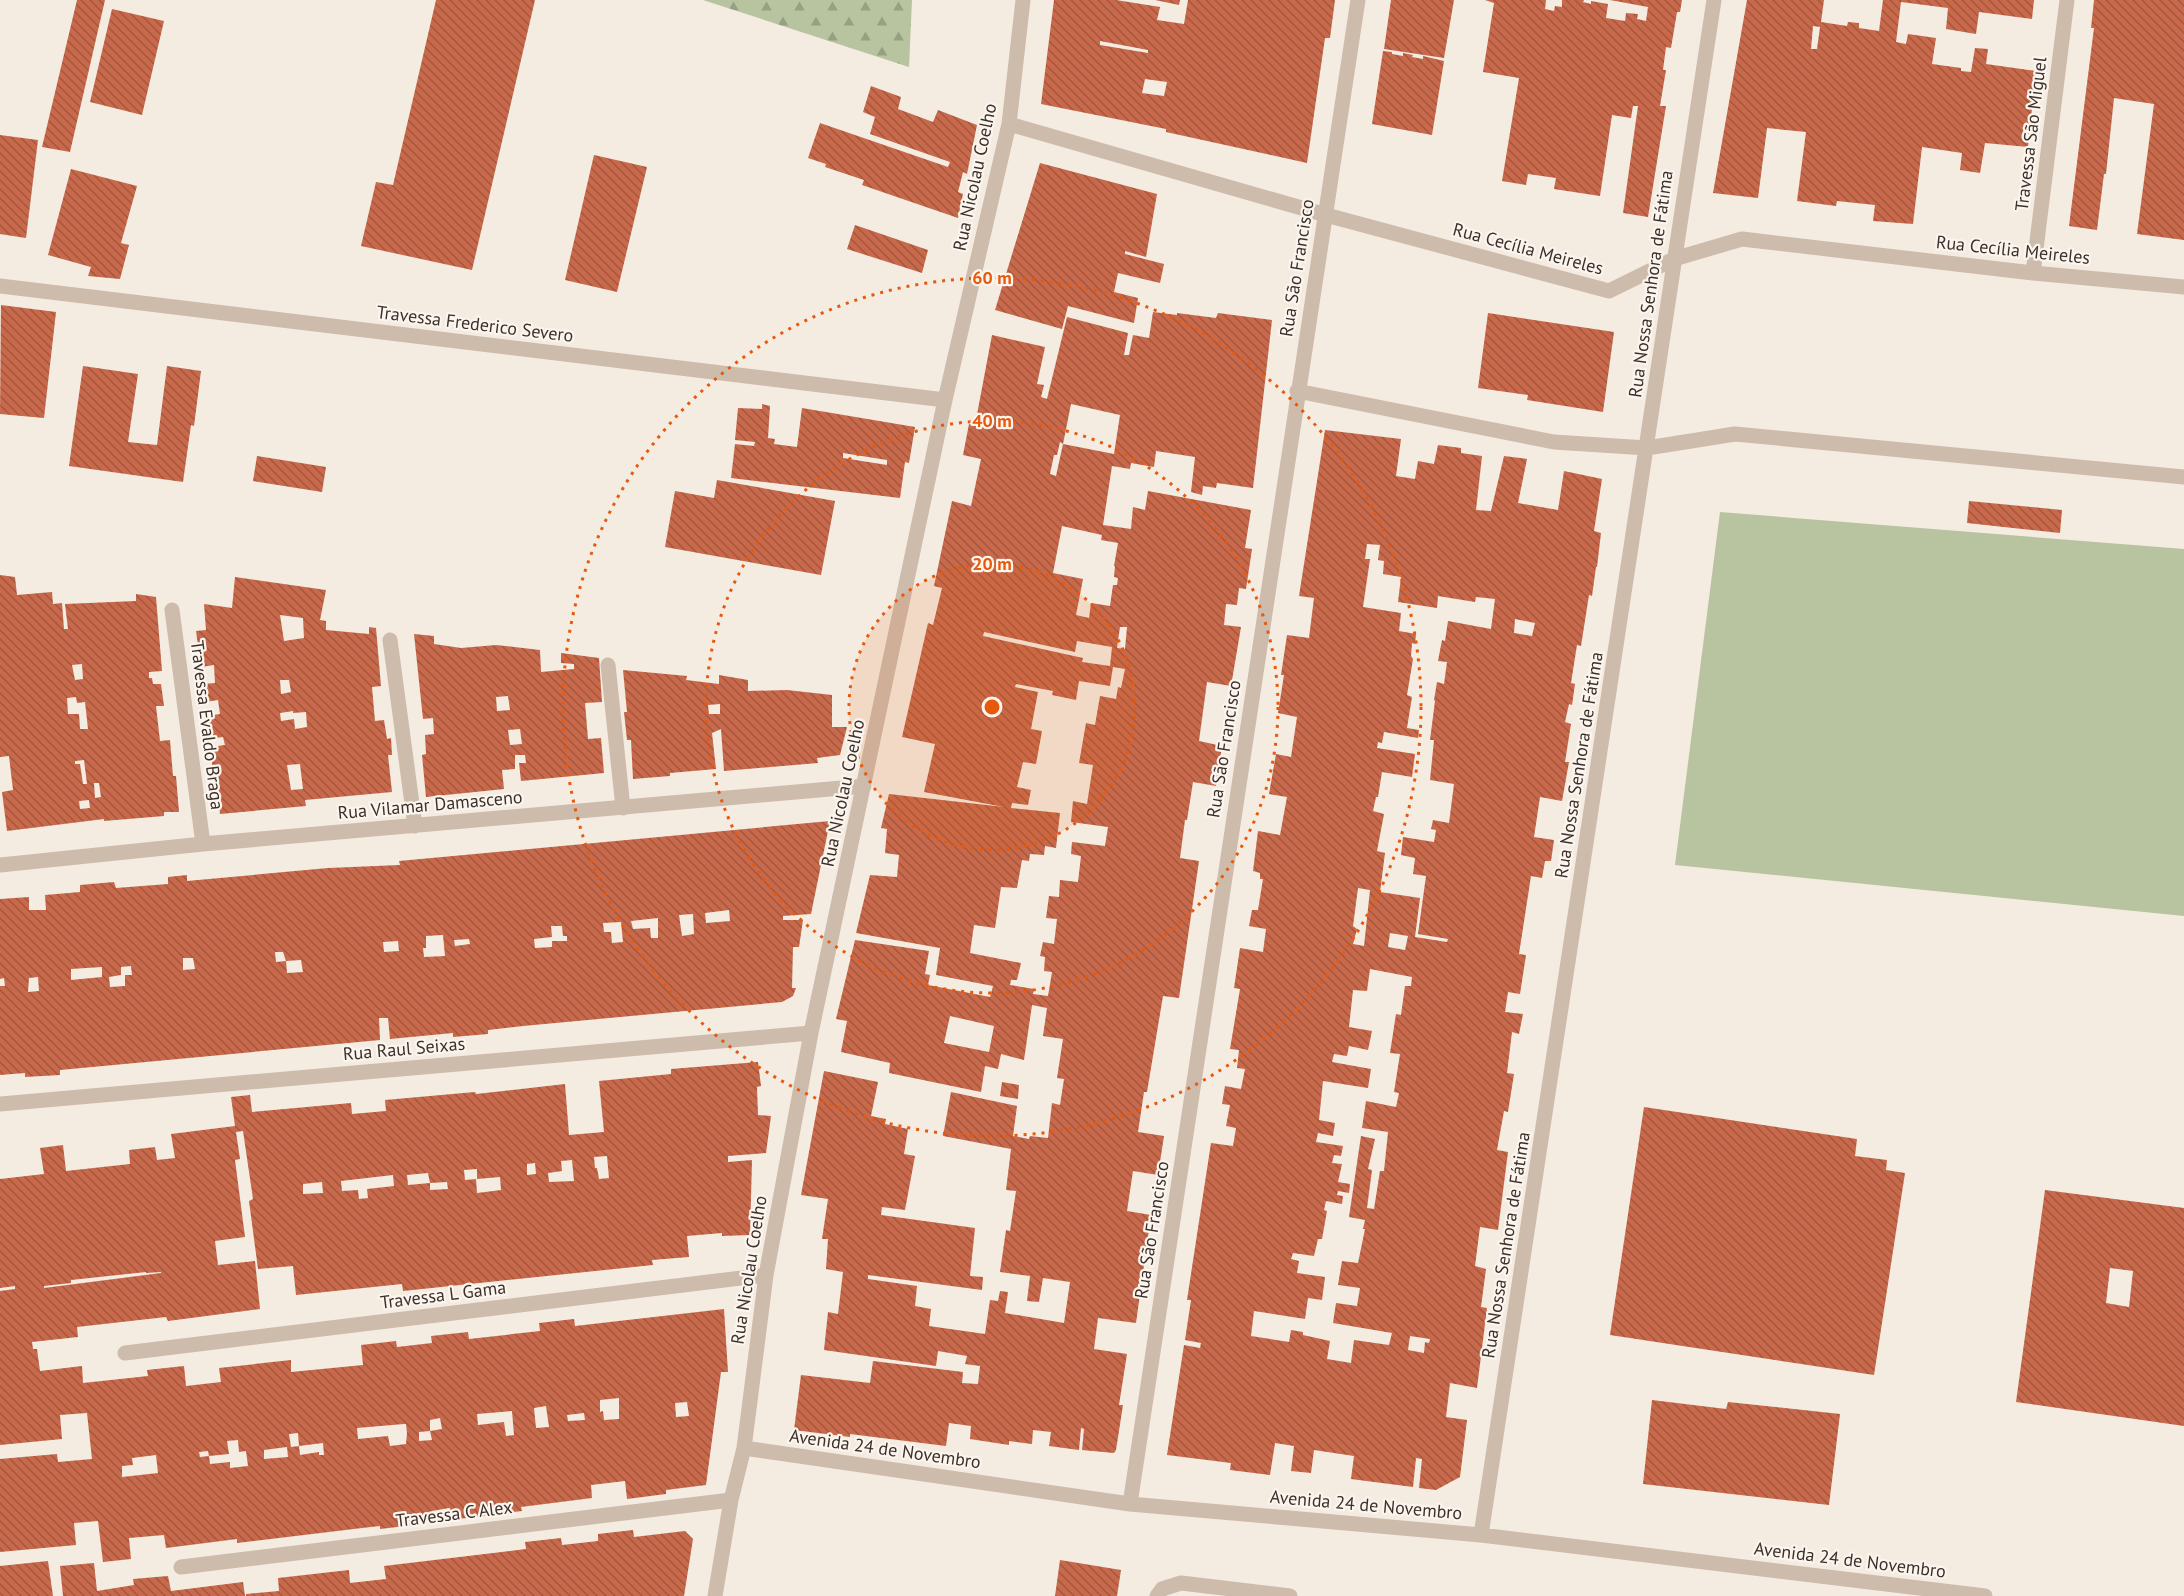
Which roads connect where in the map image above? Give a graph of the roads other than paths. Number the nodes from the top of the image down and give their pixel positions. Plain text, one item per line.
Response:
1 (1023, 0) edge
2 (1358, 0) edge
3 (1714, 0) edge
4 (2067, 0) edge
5 (1009, 124) junction
6 (1326, 215) junction
7 (1674, 259) junction
8 (2033, 273) junction
9 (0, 286) edge
10 (2184, 287) edge
11 (1297, 391) junction
12 (945, 400) junction
13 (1647, 448) junction
14 (2184, 477) edge
15 (172, 610) dead end
16 (390, 640) dead end
17 (608, 665) dead end
18 (864, 786) junction
19 (623, 808) junction
20 (415, 826) junction
21 (202, 844) junction
22 (0, 865) edge
23 (811, 1033) junction
24 (0, 1104) edge
25 (766, 1275) junction
26 (125, 1353) dead end
27 (744, 1448) junction
28 (732, 1500) junction
29 (1130, 1504) junction
30 (1481, 1535) junction
31 (181, 1567) dead end
32 (715, 1596) edge
33 (1157, 1596) edge
34 (1290, 1596) edge
35 (1985, 1596) edge

1 - 5 street, Rua Nicolau Coelho
2 - 6 street, Rua São Francisco
3 - 7 street, Rua Nossa Senhora de Fátima
4 - 8 street, Travessa São Miguel
5 - 6 street, Rua Cecília Meireles
5 - 12 street, Rua Nicolau Coelho
6 - 7 street, Rua Cecília Meireles
6 - 11 street, Rua São Francisco
7 - 8 street, Rua Cecília Meireles
7 - 13 street, Rua Nossa Senhora de Fátima
8 - 10 street, Rua Cecília Meireles
9 - 12 street, Travessa Frederico Severo
11 - 13 street
11 - 29 street, Rua São Francisco
12 - 18 street, Rua Nicolau Coelho
13 - 14 street
13 - 30 street, Rua Nossa Senhora de Fátima
15 - 21 street, Travessa Evaldo Braga
16 - 20 street
17 - 19 street
18 - 19 street, Rua Vilamar Damasceno
18 - 23 street, Rua Nicolau Coelho
19 - 20 street, Rua Vilamar Damasceno
20 - 21 street, Rua Vilamar Damasceno
21 - 22 street, Rua Vilamar Damasceno
23 - 24 street, Rua Raul Seixas
23 - 25 street, Rua Nicolau Coelho
25 - 26 street, Travessa L Gama
25 - 27 street, Rua Nicolau Coelho
27 - 28 street, Rua Nicolau Coelho
27 - 29 street, Avenida 24 de Novembro
28 - 31 street, Travessa C Alex
28 - 32 street, Rua Nicolau Coelho
29 - 30 street, Avenida 24 de Novembro
30 - 35 street, Avenida 24 de Novembro
33 - 34 street

